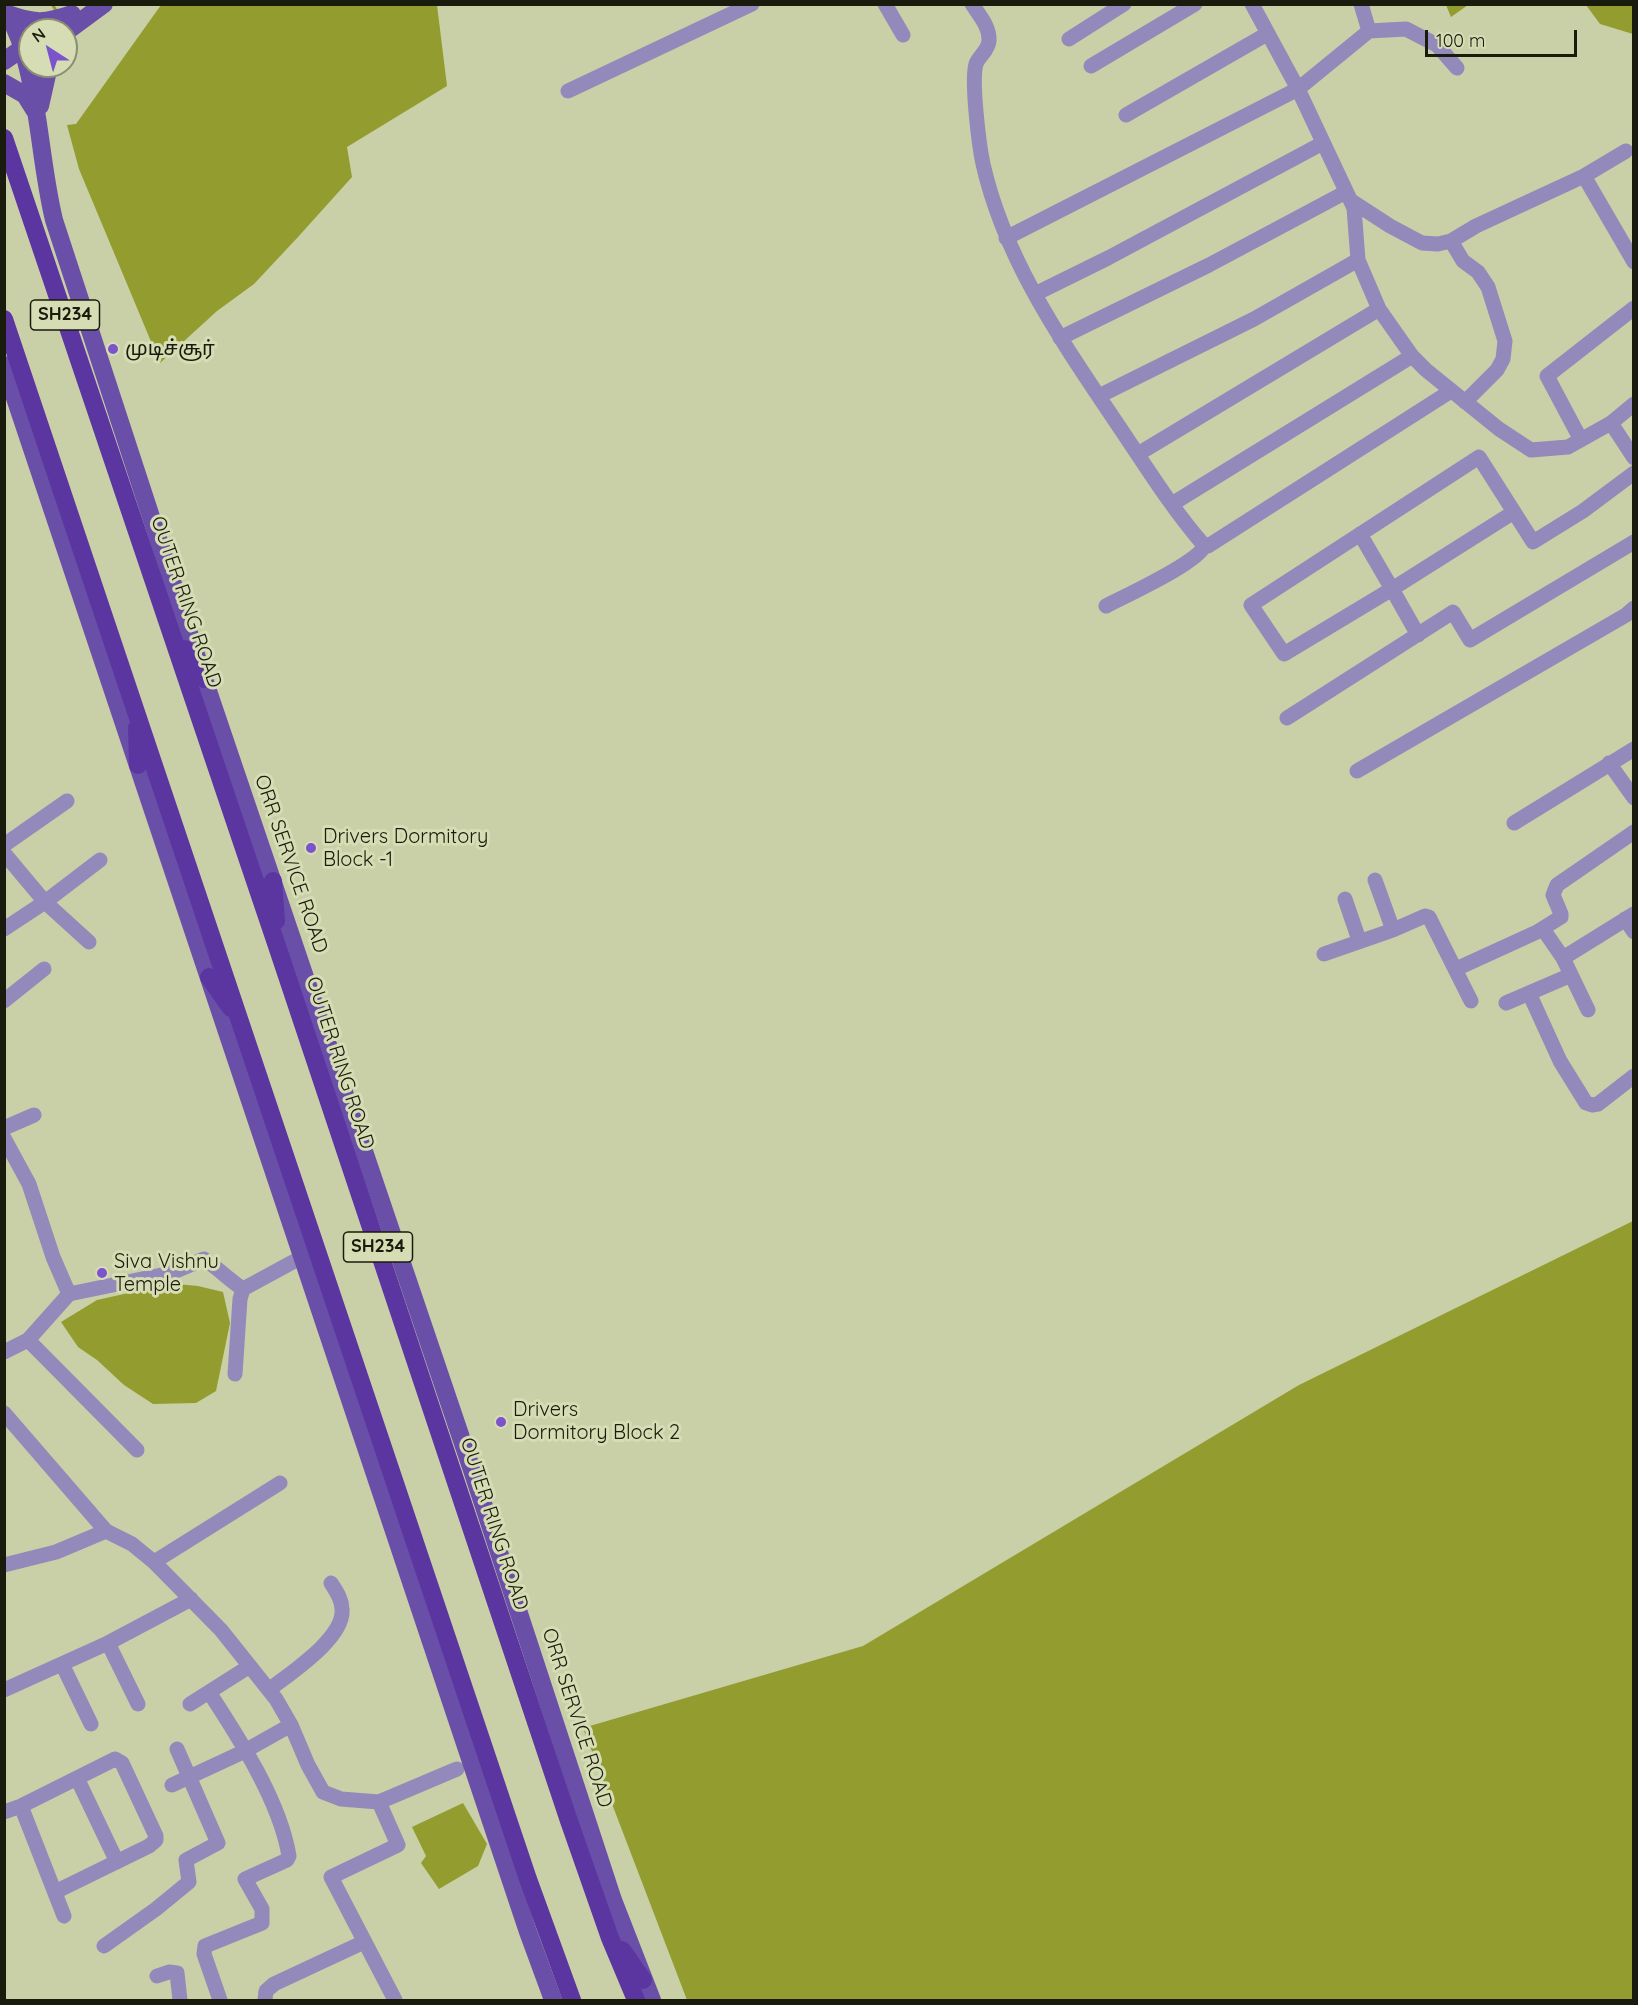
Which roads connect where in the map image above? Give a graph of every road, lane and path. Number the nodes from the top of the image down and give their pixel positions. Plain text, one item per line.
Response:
1 (104, 4) edge
2 (752, 4) edge
3 (885, 4) edge
4 (972, 4) edge
5 (1124, 4) edge
6 (1195, 4) edge
7 (1252, 4) edge
8 (1361, 4) edge
9 (6, 12) edge
10 (23, 18) edge
11 (78, 19) edge
12 (1369, 31) junction
13 (903, 34) dead end
14 (1267, 34) junction
15 (18, 35) edge
16 (1070, 39) dead end
17 (18, 62) edge
18 (1091, 66) dead end
19 (1457, 68) dead end
20 (4, 77) edge
21 (31, 78) edge
22 (46, 78) edge
23 (4, 83) edge
24 (1298, 89) junction
25 (568, 91) dead end
26 (1126, 115) dead end
27 (38, 117) junction
28 (4, 138) edge
29 (1323, 143) junction
30 (1626, 150) dead end
31 (1584, 176) junction
32 (1348, 196) junction
33 (1006, 238) junction
34 (1451, 241) junction
35 (1358, 260) junction
36 (1634, 262) edge
37 (1035, 294) junction
38 (1634, 308) edge
39 (1379, 309) junction
40 (4, 319) edge
41 (1060, 338) junction
42 (1412, 356) junction
43 (4, 365) edge
44 (1451, 391) junction
45 (1099, 396) junction
46 (1465, 402) junction
47 (1634, 404) edge
48 (1611, 423) junction
49 (1581, 440) junction
50 (1138, 454) junction
51 (1634, 458) edge
52 (1634, 473) edge
53 (1172, 504) junction
54 (1514, 512) junction
55 (1359, 534) junction
56 (1634, 542) edge
57 (1205, 544) junction
58 (1392, 589) junction
59 (1106, 606) dead end
60 (1634, 608) edge
61 (169, 625) junction
62 (1418, 635) junction
63 (204, 679) junction
64 (136, 708) junction
65 (1287, 718) dead end
66 (1634, 748) edge
67 (1609, 764) junction
68 (138, 765) junction
69 (1357, 771) dead end
70 (1634, 798) edge
71 (67, 801) dead end
72 (1514, 823) dead end
73 (1634, 832) edge
74 (4, 845) edge
75 (4, 853) edge
76 (100, 860) dead end
77 (1375, 880) dead end
78 (273, 881) junction
79 (1345, 899) dead end
80 (45, 902) junction
81 (1631, 922) edge
82 (4, 929) edge
83 (1543, 929) junction
84 (1393, 930) junction
85 (1359, 940) junction
86 (89, 942) dead end
87 (278, 949) junction
88 (1324, 954) dead end
89 (1563, 958) junction
90 (44, 969) dead end
91 (1456, 969) junction
92 (1571, 975) junction
93 (209, 977) junction
94 (1529, 993) junction
95 (1471, 1000) dead end
96 (4, 1001) edge
97 (1506, 1003) dead end
98 (1588, 1010) dead end
99 (242, 1024) junction
100 (1634, 1076) edge
101 (34, 1115) dead end
102 (4, 1128) edge
103 (4, 1138) edge
104 (302, 1257) junction
105 (243, 1289) junction
106 (69, 1294) junction
107 (28, 1340) junction
108 (4, 1352) edge
109 (235, 1374) dead end
110 (4, 1413) edge
111 (137, 1450) dead end
112 (280, 1483) dead end
113 (106, 1531) junction
114 (154, 1562) junction
115 (4, 1565) edge
116 (331, 1583) dead end
117 (190, 1599) junction
118 (108, 1643) junction
119 (62, 1664) junction
120 (250, 1666) junction
121 (4, 1690) edge
122 (269, 1690) junction
123 (209, 1692) junction
124 (138, 1704) dead end
125 (190, 1704) dead end
126 (91, 1724) dead end
127 (291, 1725) junction
128 (177, 1749) dead end
129 (247, 1750) junction
130 (457, 1769) dead end
131 (77, 1778) junction
132 (189, 1778) junction
133 (172, 1785) dead end
134 (379, 1802) junction
135 (21, 1806) junction
136 (4, 1812) edge
137 (117, 1862) junction
138 (55, 1892) junction
139 (64, 1916) dead end
140 (607, 1929) junction
141 (364, 1942) junction
142 (104, 1946) dead end
143 (157, 1976) dead end
144 (644, 1980) junction
145 (566, 1999) edge
146 (180, 2001) edge
147 (220, 2001) edge
148 (265, 2001) edge
149 (395, 2001) edge
150 (636, 2001) edge
151 (652, 2001) edge

1 - 11 main road
2 - 25 street
3 - 13 street
4 - 33 street
5 - 16 street
6 - 18 street
7 - 14 street
8 - 12 street
9 - 10 main road
9 - 15 main road, ORR SERVICE ROAD
12 - 19 street
12 - 24 street
14 - 24 street
14 - 26 street
17 - 20 main road
21 - 27 main road, ORR SERVICE ROAD
22 - 27 main road
23 - 27 main road
24 - 29 street
24 - 33 street
27 - 63 main road, ORR SERVICE ROAD
28 - 61 highway, OUTER RING ROAD / SH234
29 - 32 street
29 - 37 street
30 - 31 street
31 - 34 street
31 - 36 street
32 - 34 street
32 - 35 street
32 - 41 street
33 - 37 street
34 - 46 street
35 - 39 street
35 - 45 street
37 - 41 street
38 - 49 street
39 - 42 street
39 - 50 street
40 - 64 highway, SH234
41 - 45 street
42 - 44 street
42 - 53 street
43 - 68 main road
44 - 46 street
44 - 57 street
45 - 50 street
46 - 49 street
47 - 48 street
48 - 49 street
48 - 51 street
50 - 53 street
52 - 54 street
53 - 57 street
54 - 55 street
54 - 58 street
55 - 58 street
55 - 58 street
56 - 62 street
57 - 59 street
58 - 62 street
60 - 69 street
61 - 63 highway
61 - 87 highway, OUTER RING ROAD / SH234
62 - 65 street
63 - 78 main road, ORR SERVICE ROAD
64 - 68 highway
64 - 99 highway, SH234
66 - 67 street
67 - 70 street
67 - 72 street
68 - 93 main road
71 - 74 street
73 - 83 street
75 - 80 street
76 - 80 street
77 - 84 street
78 - 87 highway
78 - 144 main road, ORR SERVICE ROAD
79 - 85 street
80 - 82 street
80 - 86 street
81 - 89 street
83 - 89 street
83 - 91 street
84 - 85 street
84 - 91 street
85 - 88 street
87 - 140 highway, OUTER RING ROAD / SH234
89 - 92 street
90 - 96 street
91 - 95 street
92 - 94 street
92 - 98 street
93 - 99 highway
93 - 104 main road
94 - 97 street
94 - 100 street
99 - 145 highway, SH234
101 - 102 street
103 - 106 street
104 - 105 street
104 - 145 main road
105 - 106 street
105 - 109 street
106 - 107 street
107 - 108 street
107 - 111 street
110 - 113 street
112 - 114 street
113 - 114 street
113 - 115 street
114 - 117 street
116 - 122 street
117 - 118 street
117 - 120 street
118 - 119 street
118 - 124 street
119 - 121 street
119 - 126 street
120 - 122 street
120 - 123 street
122 - 127 street
123 - 125 street
123 - 129 street
127 - 129 street
127 - 134 street
128 - 132 street
129 - 132 street
129 - 147 street
130 - 134 street
131 - 135 street
131 - 137 street
131 - 137 street
132 - 133 street
132 - 142 street
134 - 141 street
135 - 136 street
135 - 138 street
137 - 138 street
138 - 139 street
140 - 144 highway
140 - 150 highway, OUTER RING ROAD / SH234
141 - 148 street
141 - 149 street
143 - 146 street
144 - 151 main road, ORR SERVICE ROAD

